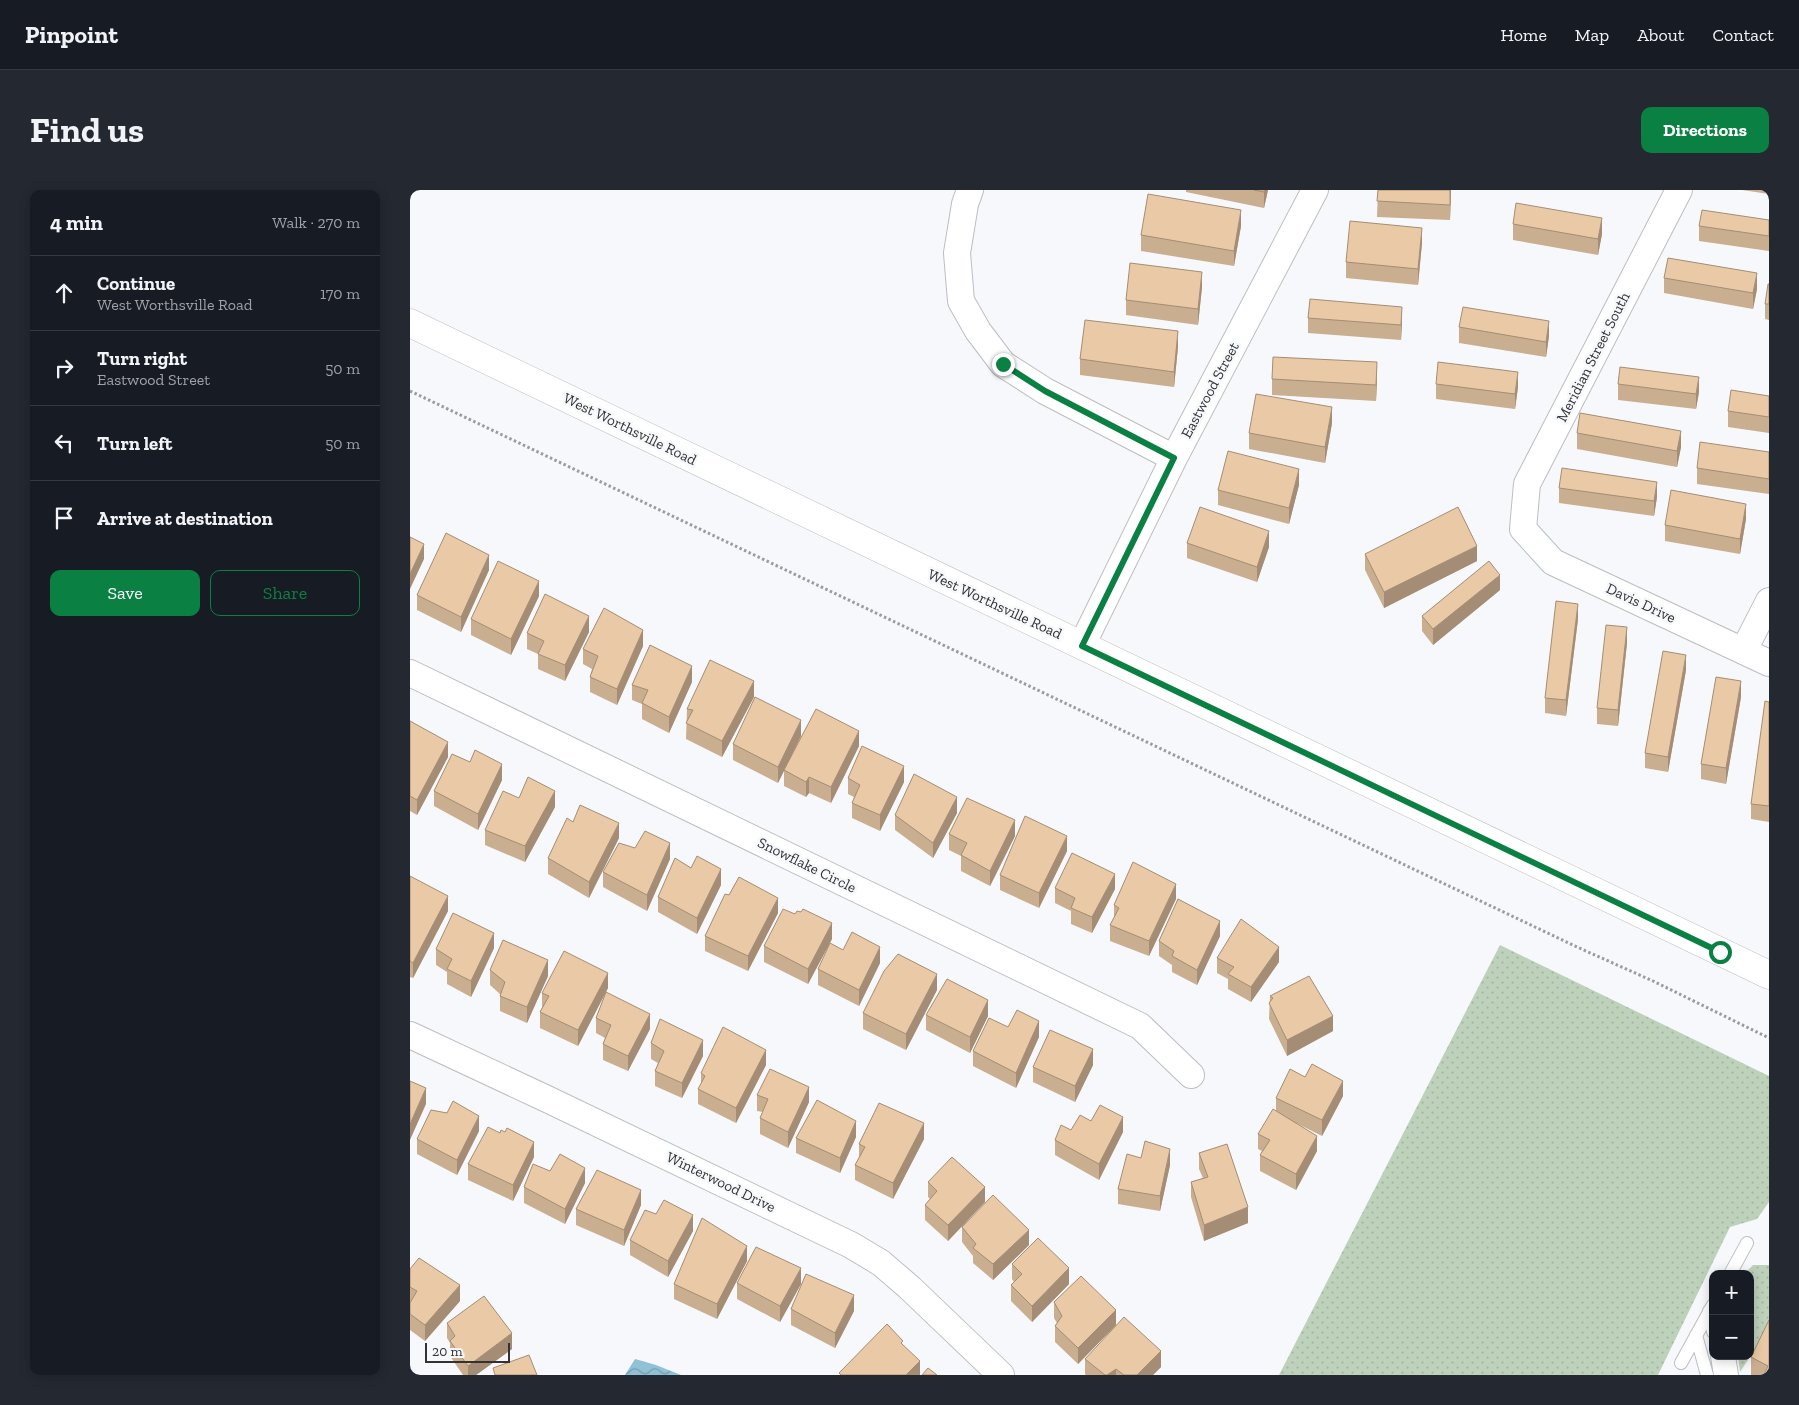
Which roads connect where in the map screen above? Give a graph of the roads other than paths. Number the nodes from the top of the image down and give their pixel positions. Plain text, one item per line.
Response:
1 (970, 190) edge
2 (1315, 190) edge
3 (1679, 190) edge
4 (410, 323) edge
5 (1174, 458) junction
6 (1522, 529) joint
7 (1769, 601) edge
8 (1082, 646) junction
9 (1744, 650) junction
10 (1769, 663) edge
11 (410, 673) edge
12 (1769, 975) edge
13 (410, 1035) edge
14 (1191, 1075) dead end
15 (1747, 1243) dead end
16 (1732, 1270) edge
17 (1709, 1312) edge
18 (1696, 1335) junction
19 (1718, 1360) edge
20 (1730, 1360) edge
21 (1681, 1363) dead end
22 (1001, 1375) edge
23 (1707, 1375) edge
24 (1720, 1375) edge
25 (1732, 1375) edge

1 - 5 street
2 - 5 street, Eastwood Street
3 - 6 street, Meridian Street South
4 - 8 main road, West Worthsville Road
5 - 8 street, Eastwood Street
6 - 9 street, Davis Drive
7 - 9 street
8 - 12 main road, West Worthsville Road
9 - 10 street, Davis Drive
11 - 14 street, Snowflake Circle
13 - 22 street, Winterwood Drive
15 - 16 lane
17 - 18 lane
18 - 21 lane
18 - 23 lane
19 - 24 lane
20 - 25 lane

